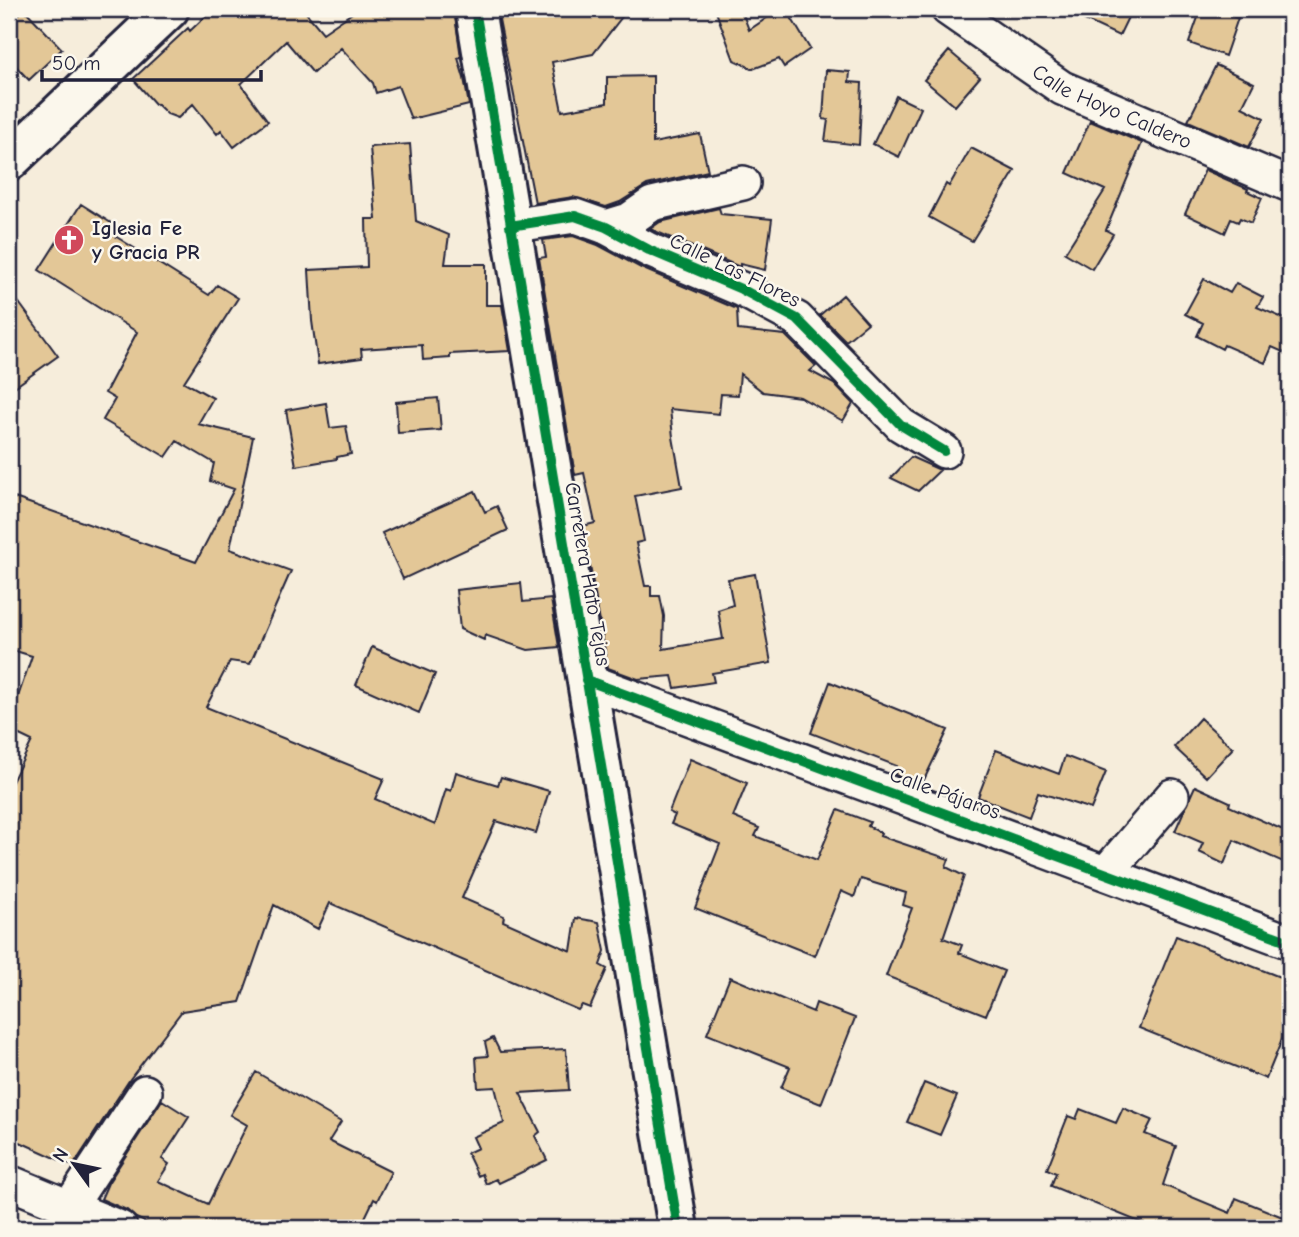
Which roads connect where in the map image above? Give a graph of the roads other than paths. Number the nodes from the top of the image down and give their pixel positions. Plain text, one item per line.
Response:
1 (169, 9) edge
2 (475, 9) edge
3 (948, 9) edge
4 (9, 161) edge
5 (743, 183) dead end
6 (1290, 185) edge
7 (510, 226) junction
8 (606, 227) junction
9 (944, 451) dead end
10 (586, 680) junction
11 (1172, 796) dead end
12 (1106, 873) junction
13 (1290, 942) edge
14 (145, 1092) dead end
15 (9, 1182) edge
16 (74, 1219) edge
17 (120, 1228) edge
18 (678, 1228) edge

1 - 4 street
2 - 7 street, Carretera Hato Tejas
3 - 6 street, Calle Hoyo Caldero
5 - 8 street
7 - 8 street, Calle Las Flores
7 - 10 street, Carretera Hato Tejas
8 - 9 street, Calle Las Flores
10 - 12 street, Calle Pájaros
10 - 18 street, Carretera Hato Tejas
11 - 12 street
12 - 13 street, Calle Pájaros
14 - 16 street
15 - 16 street
16 - 17 street

